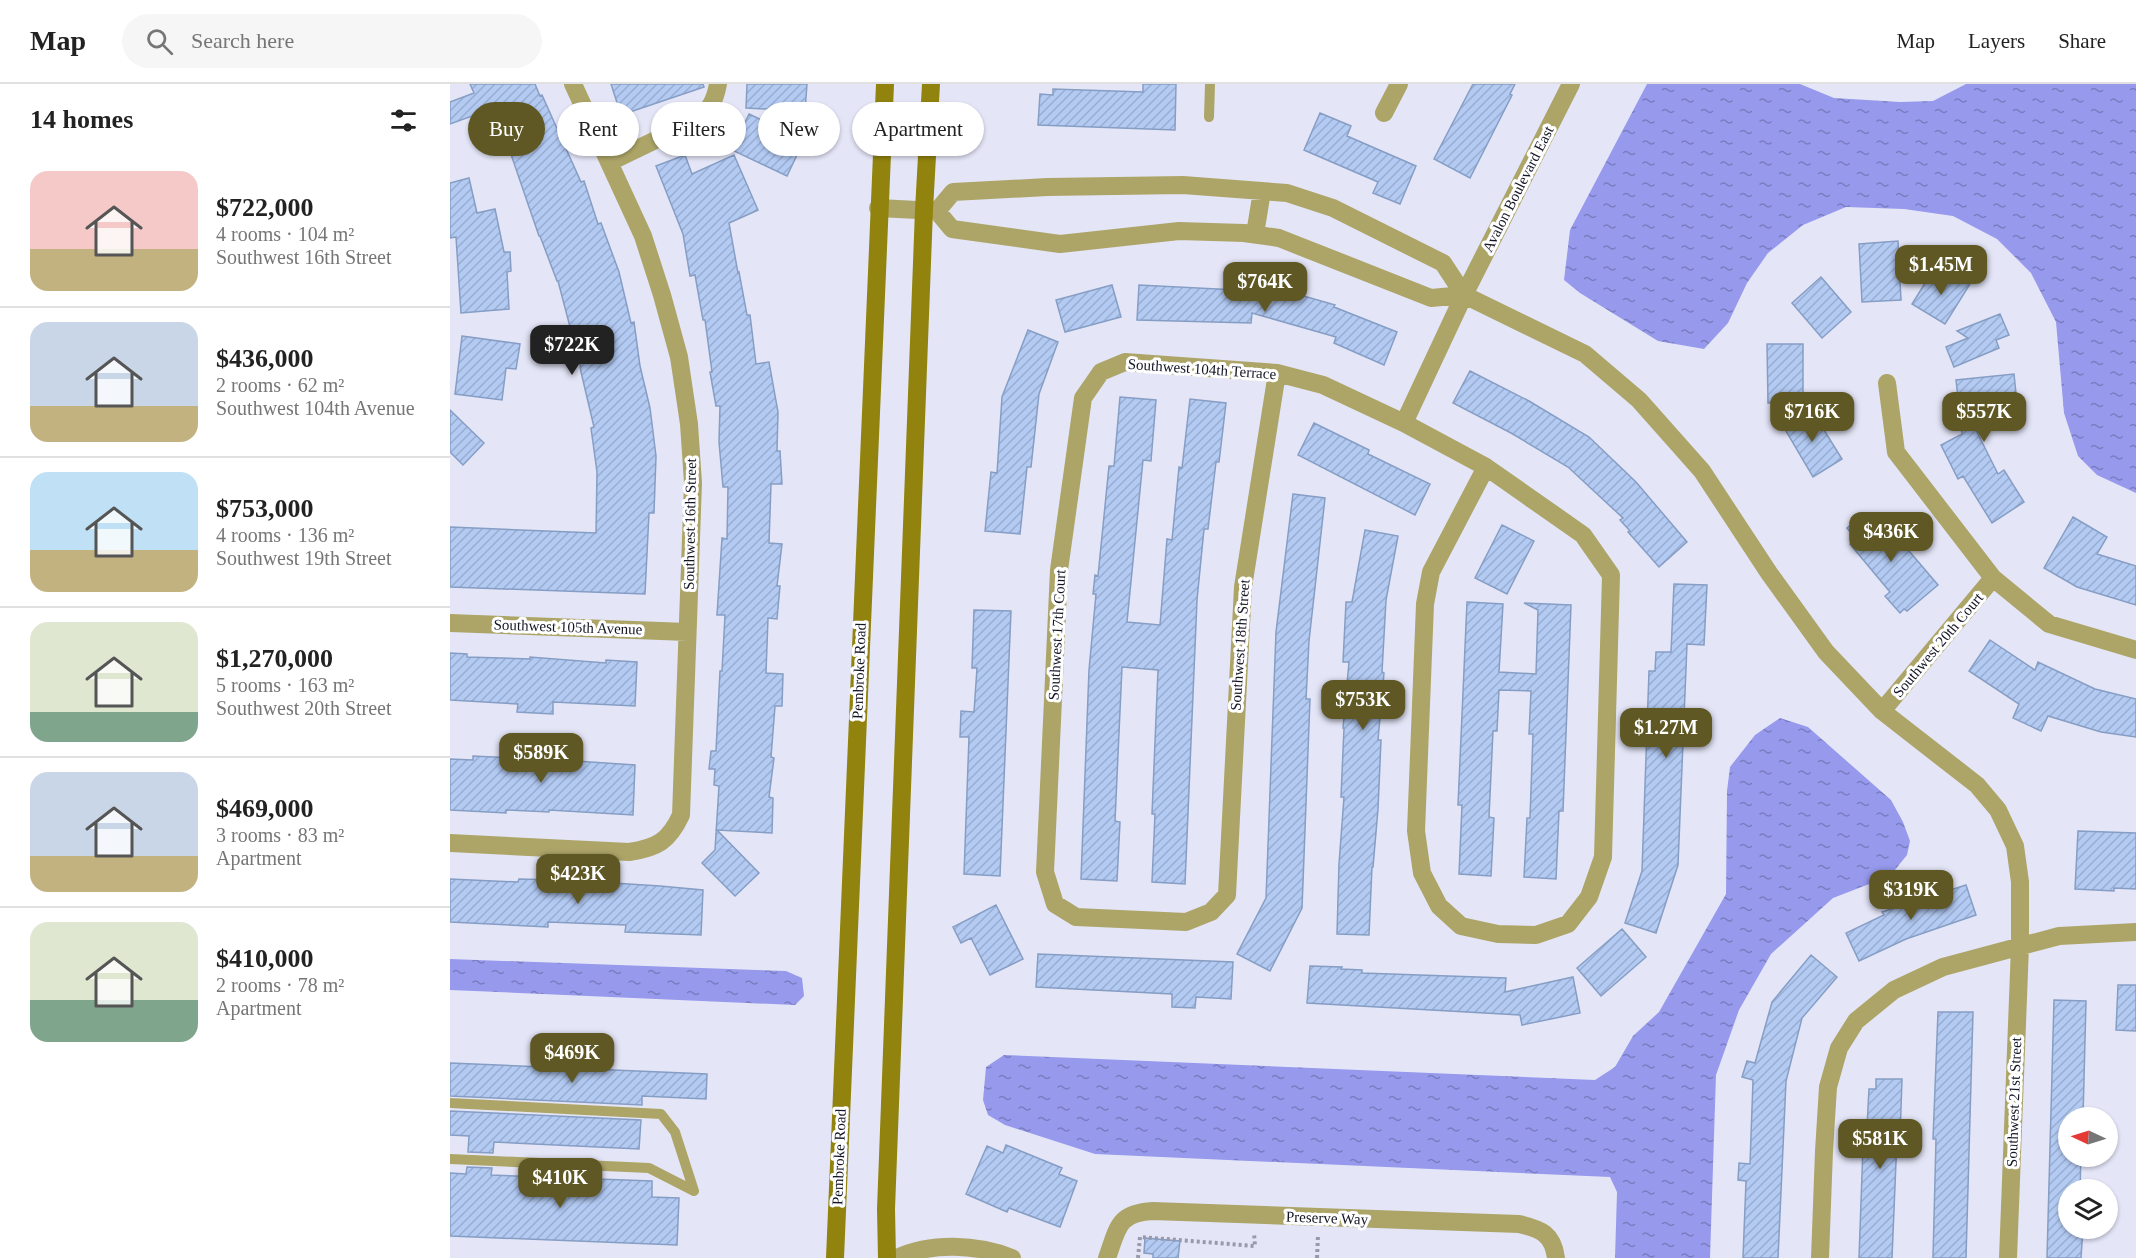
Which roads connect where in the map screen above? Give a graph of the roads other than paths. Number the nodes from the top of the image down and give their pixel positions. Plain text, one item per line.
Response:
1 (573, 84) edge
2 (718, 84) edge
3 (885, 84) edge
4 (931, 84) edge
5 (1210, 84) edge
6 (1399, 84) edge
7 (1572, 84) edge
8 (1384, 113) dead end
9 (1209, 117) dead end
10 (610, 162) junction
11 (1262, 191) junction
12 (878, 208) junction
13 (931, 210) junction
14 (1254, 234) junction
15 (1464, 295) junction
16 (1101, 372) joint
17 (1277, 373) junction
18 (1887, 383) dead end
19 (1404, 423) junction
20 (1486, 467) junction
21 (1993, 578) junction
22 (450, 623) edge
23 (687, 632) junction
24 (2136, 650) edge
25 (1882, 711) junction
26 (450, 843) edge
27 (1211, 912) joint
28 (2136, 932) edge
29 (2020, 946) junction
30 (450, 1103) edge
31 (450, 1159) edge
32 (835, 1258) edge
33 (887, 1258) edge
34 (897, 1258) edge
35 (1012, 1258) edge
36 (1107, 1258) edge
37 (1556, 1258) edge
38 (1820, 1258) edge
39 (2007, 1258) edge

1 - 10 street, Southwest 16th Street
2 - 10 street
3 - 12 main road, Pembroke Road
4 - 13 main road
5 - 9 lane
6 - 8 street
7 - 15 street, Avalon Boulevard East
10 - 23 street, Southwest 16th Street
11 - 13 street
11 - 14 street
11 - 15 street
12 - 13 street
12 - 32 main road, Pembroke Road
13 - 14 street
13 - 33 main road
14 - 15 street
15 - 19 street
15 - 25 street, Southwest 21st Street
16 - 17 street, Southwest 104th Terrace
16 - 27 street, Southwest 17th Court
17 - 19 street, Southwest 104th Terrace
17 - 27 street, Southwest 18th Street
18 - 21 street
19 - 20 street, Southwest 104th Terrace
20 - 20 street, Southwest 104th Terrace
21 - 24 street
21 - 25 street, Southwest 20th Court
22 - 23 street, Southwest 105th Avenue
23 - 26 street, Southwest 16th Street
25 - 29 street, Southwest 21st Street
28 - 29 street
29 - 38 street
29 - 39 street, Southwest 21st Street
30 - 31 lane
34 - 35 street
36 - 37 street, Preserve Way

